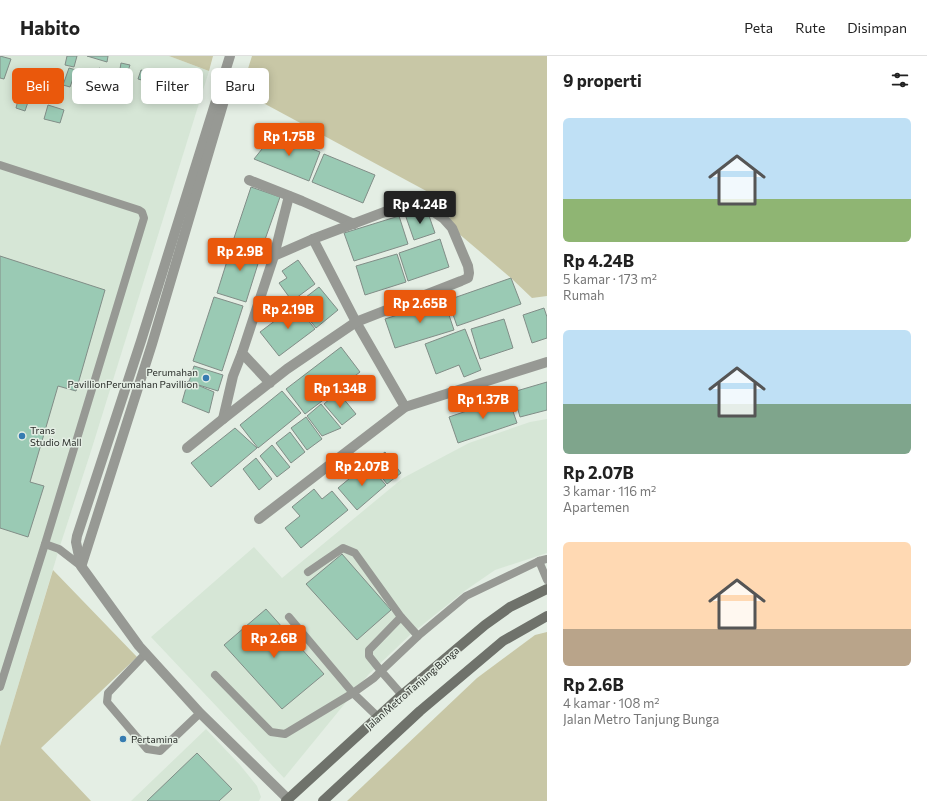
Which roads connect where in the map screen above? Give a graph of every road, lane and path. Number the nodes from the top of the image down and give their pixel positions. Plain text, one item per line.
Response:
1 (230, 56) edge
2 (238, 56) edge
3 (0, 165) edge
4 (249, 180) dead end
5 (289, 196) junction
6 (354, 224) junction
7 (313, 239) junction
8 (274, 256) junction
9 (356, 322) junction
10 (242, 354) junction
11 (547, 362) edge
12 (270, 383) junction
13 (405, 408) junction
14 (223, 419) junction
15 (188, 448) dead end
16 (259, 519) dead end
17 (45, 544) junction
18 (543, 560) edge
19 (81, 566) junction
20 (308, 572) dead end
21 (547, 580) edge
22 (547, 589) edge
23 (547, 616) edge
24 (289, 617) dead end
25 (401, 617) junction
26 (418, 636) junction
27 (146, 653) junction
28 (381, 671) junction
29 (214, 675) dead end
30 (0, 687) edge
31 (353, 693) junction
32 (402, 695) junction
33 (200, 713) junction
34 (378, 717) junction
35 (287, 800) edge
36 (323, 801) edge

1 - 19 street
2 - 19 street
3 - 17 lane
4 - 5 street
5 - 6 street
5 - 8 street
6 - 7 street
6 - 9 street
7 - 8 street
7 - 9 street
8 - 10 street
9 - 12 street
9 - 13 street
10 - 12 street
10 - 14 street
11 - 13 street
12 - 14 street
13 - 16 street
14 - 15 street
17 - 19 lane
17 - 30 lane
18 - 21 lane
18 - 26 lane
19 - 27 street
20 - 25 lane
22 - 32 main road, Jalan Metro Tanjung Bunga
23 - 36 main road
24 - 31 lane
25 - 26 lane
25 - 28 lane
26 - 28 lane
27 - 33 street
27 - 33 lane
28 - 31 lane
28 - 32 lane
29 - 31 lane
31 - 34 lane
32 - 34 main road, Jalan Metro Tanjung Bunga
33 - 35 street
34 - 35 main road, Jalan Metro Tanjung Bunga

